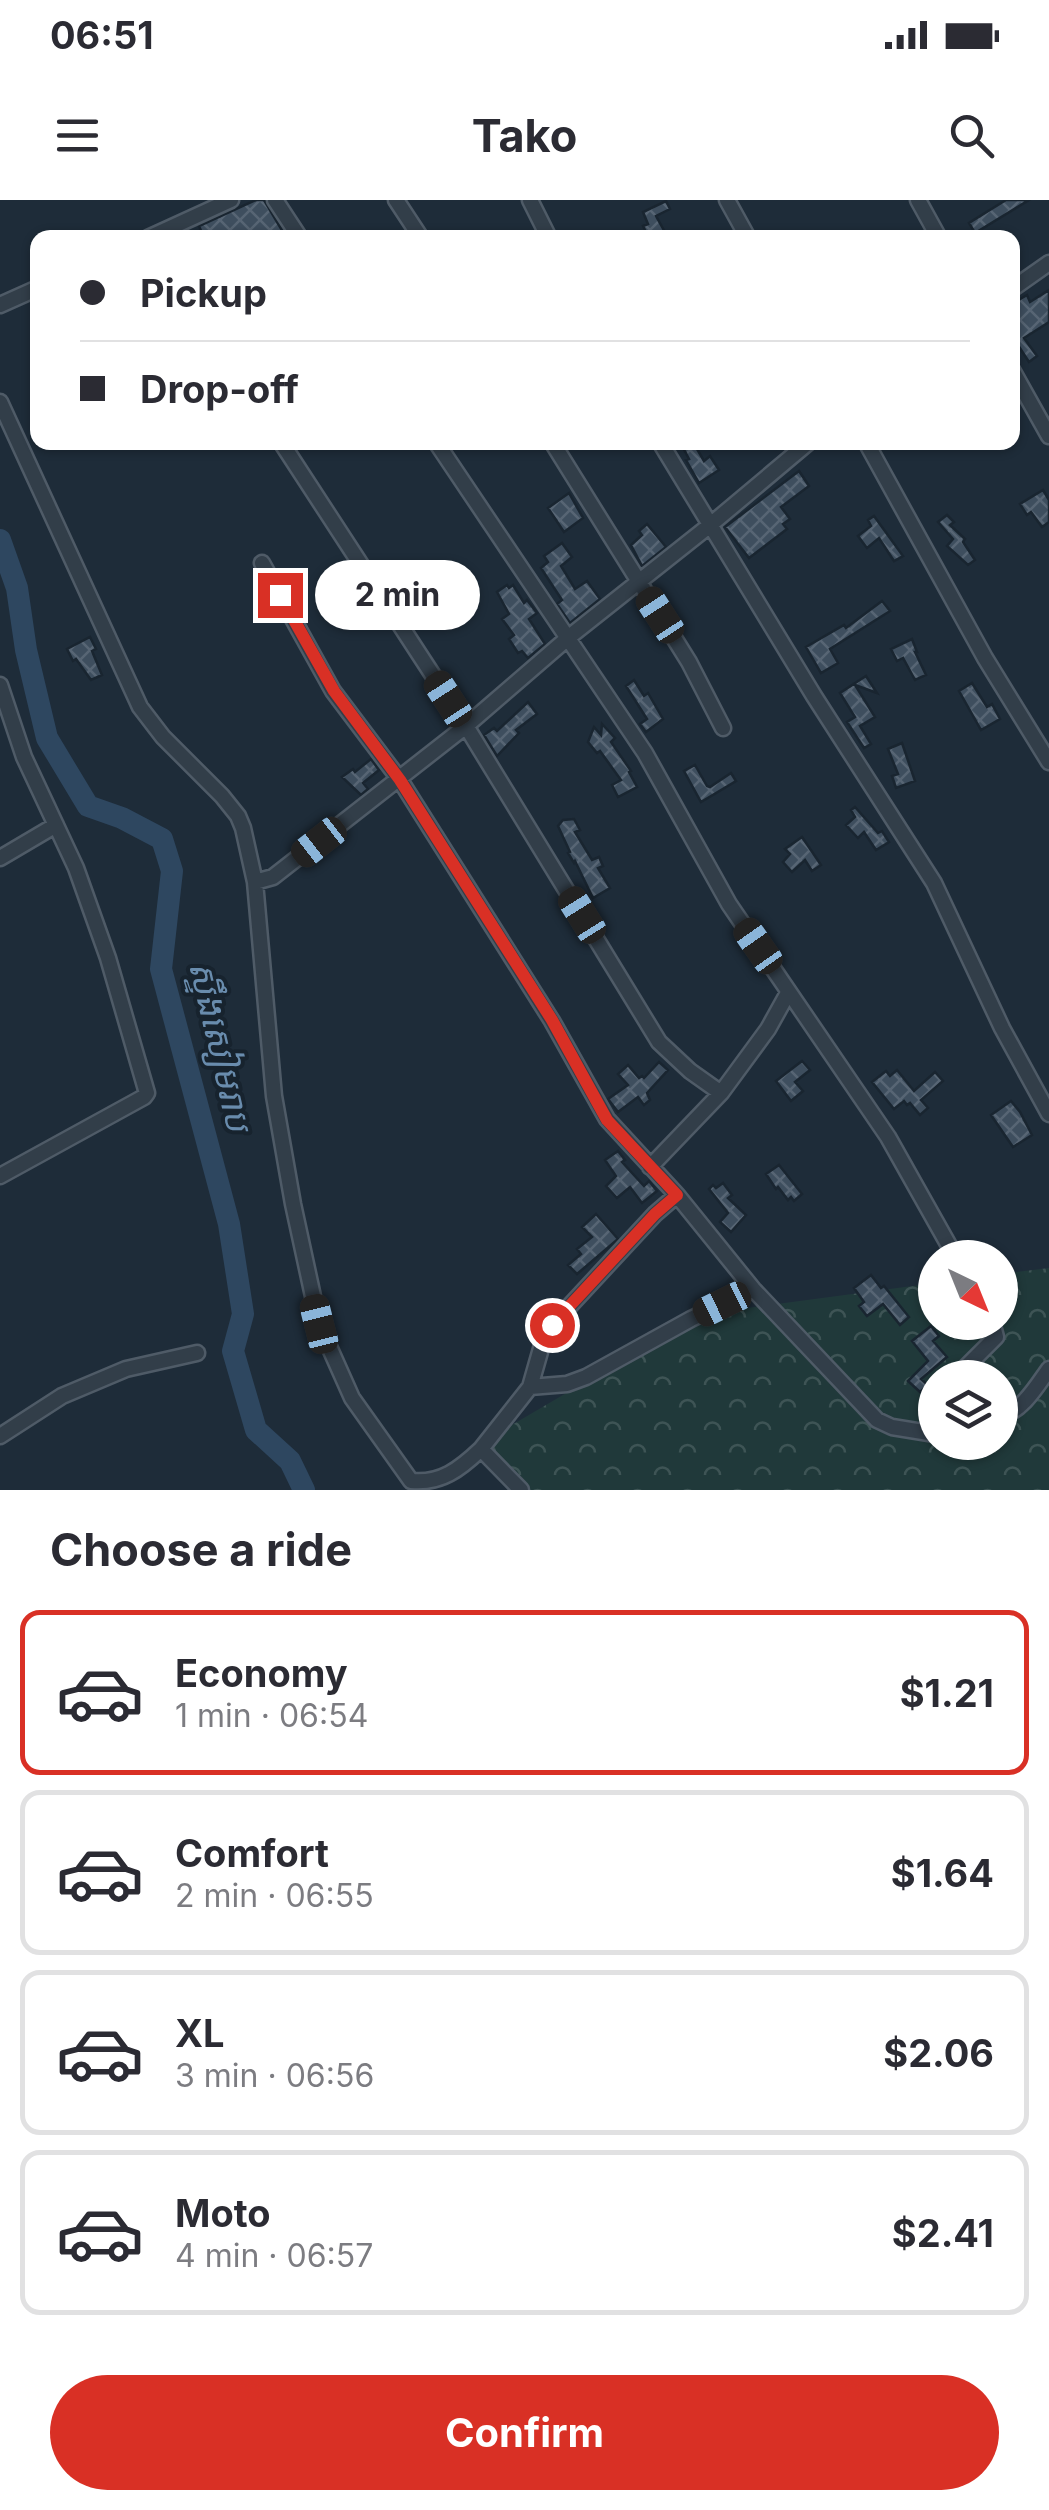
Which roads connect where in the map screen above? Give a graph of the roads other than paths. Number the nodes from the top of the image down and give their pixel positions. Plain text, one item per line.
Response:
1 (231, 200) edge
2 (274, 200) edge
3 (396, 200) edge
4 (530, 200) edge
5 (727, 200) edge
6 (918, 200) edge
7 (181, 230) edge
8 (295, 230) edge
9 (415, 230) edge
10 (546, 230) edge
11 (744, 230) edge
12 (934, 230) edge
13 (1049, 264) edge
14 (1020, 284) edge
15 (30, 292) edge
16 (0, 305) edge
17 (1020, 384) edge
18 (0, 402) edge
19 (1049, 436) edge
20 (286, 450) edge
21 (441, 450) edge
22 (557, 450) edge
23 (665, 450) edge
24 (799, 450) edge
25 (870, 450) edge
26 (709, 526) junction
27 (262, 563) dead end
28 (638, 582) junction
29 (568, 638) junction
30 (0, 685) edge
31 (466, 726) junction
32 (723, 728) dead end
33 (1049, 762) edge
34 (400, 780) junction
35 (56, 826) junction
36 (0, 858) edge
37 (255, 882) junction
38 (788, 993) junction
39 (722, 1093) junction
40 (1049, 1114) edge
41 (650, 1167) junction
42 (0, 1176) edge
43 (677, 1195) junction
44 (946, 1240) edge
45 (752, 1288) junction
46 (993, 1340) edge
47 (197, 1353) dead end
48 (972, 1360) edge
49 (1049, 1369) edge
50 (530, 1386) junction
51 (1018, 1409) edge
52 (918, 1432) edge
53 (0, 1436) edge
54 (481, 1448) junction
55 (521, 1490) edge

1 - 7 street
2 - 8 street
3 - 9 street
4 - 10 street
5 - 11 street
6 - 12 street
13 - 14 street
15 - 16 street
17 - 19 street
18 - 37 street
20 - 31 street
21 - 29 street
22 - 28 street
23 - 26 street
24 - 26 street
25 - 33 street
26 - 28 street
26 - 40 street
27 - 34 street
28 - 29 street
28 - 32 street
29 - 31 street
29 - 38 street
30 - 35 street
31 - 34 street
31 - 39 street
34 - 37 street
34 - 41 street
35 - 36 street
35 - 42 street
37 - 54 street
38 - 39 street
38 - 44 street
39 - 41 street
41 - 43 street
43 - 45 street
43 - 50 street
45 - 50 street
45 - 52 street
46 - 48 street
47 - 53 street
49 - 51 street
50 - 54 street
54 - 55 street

